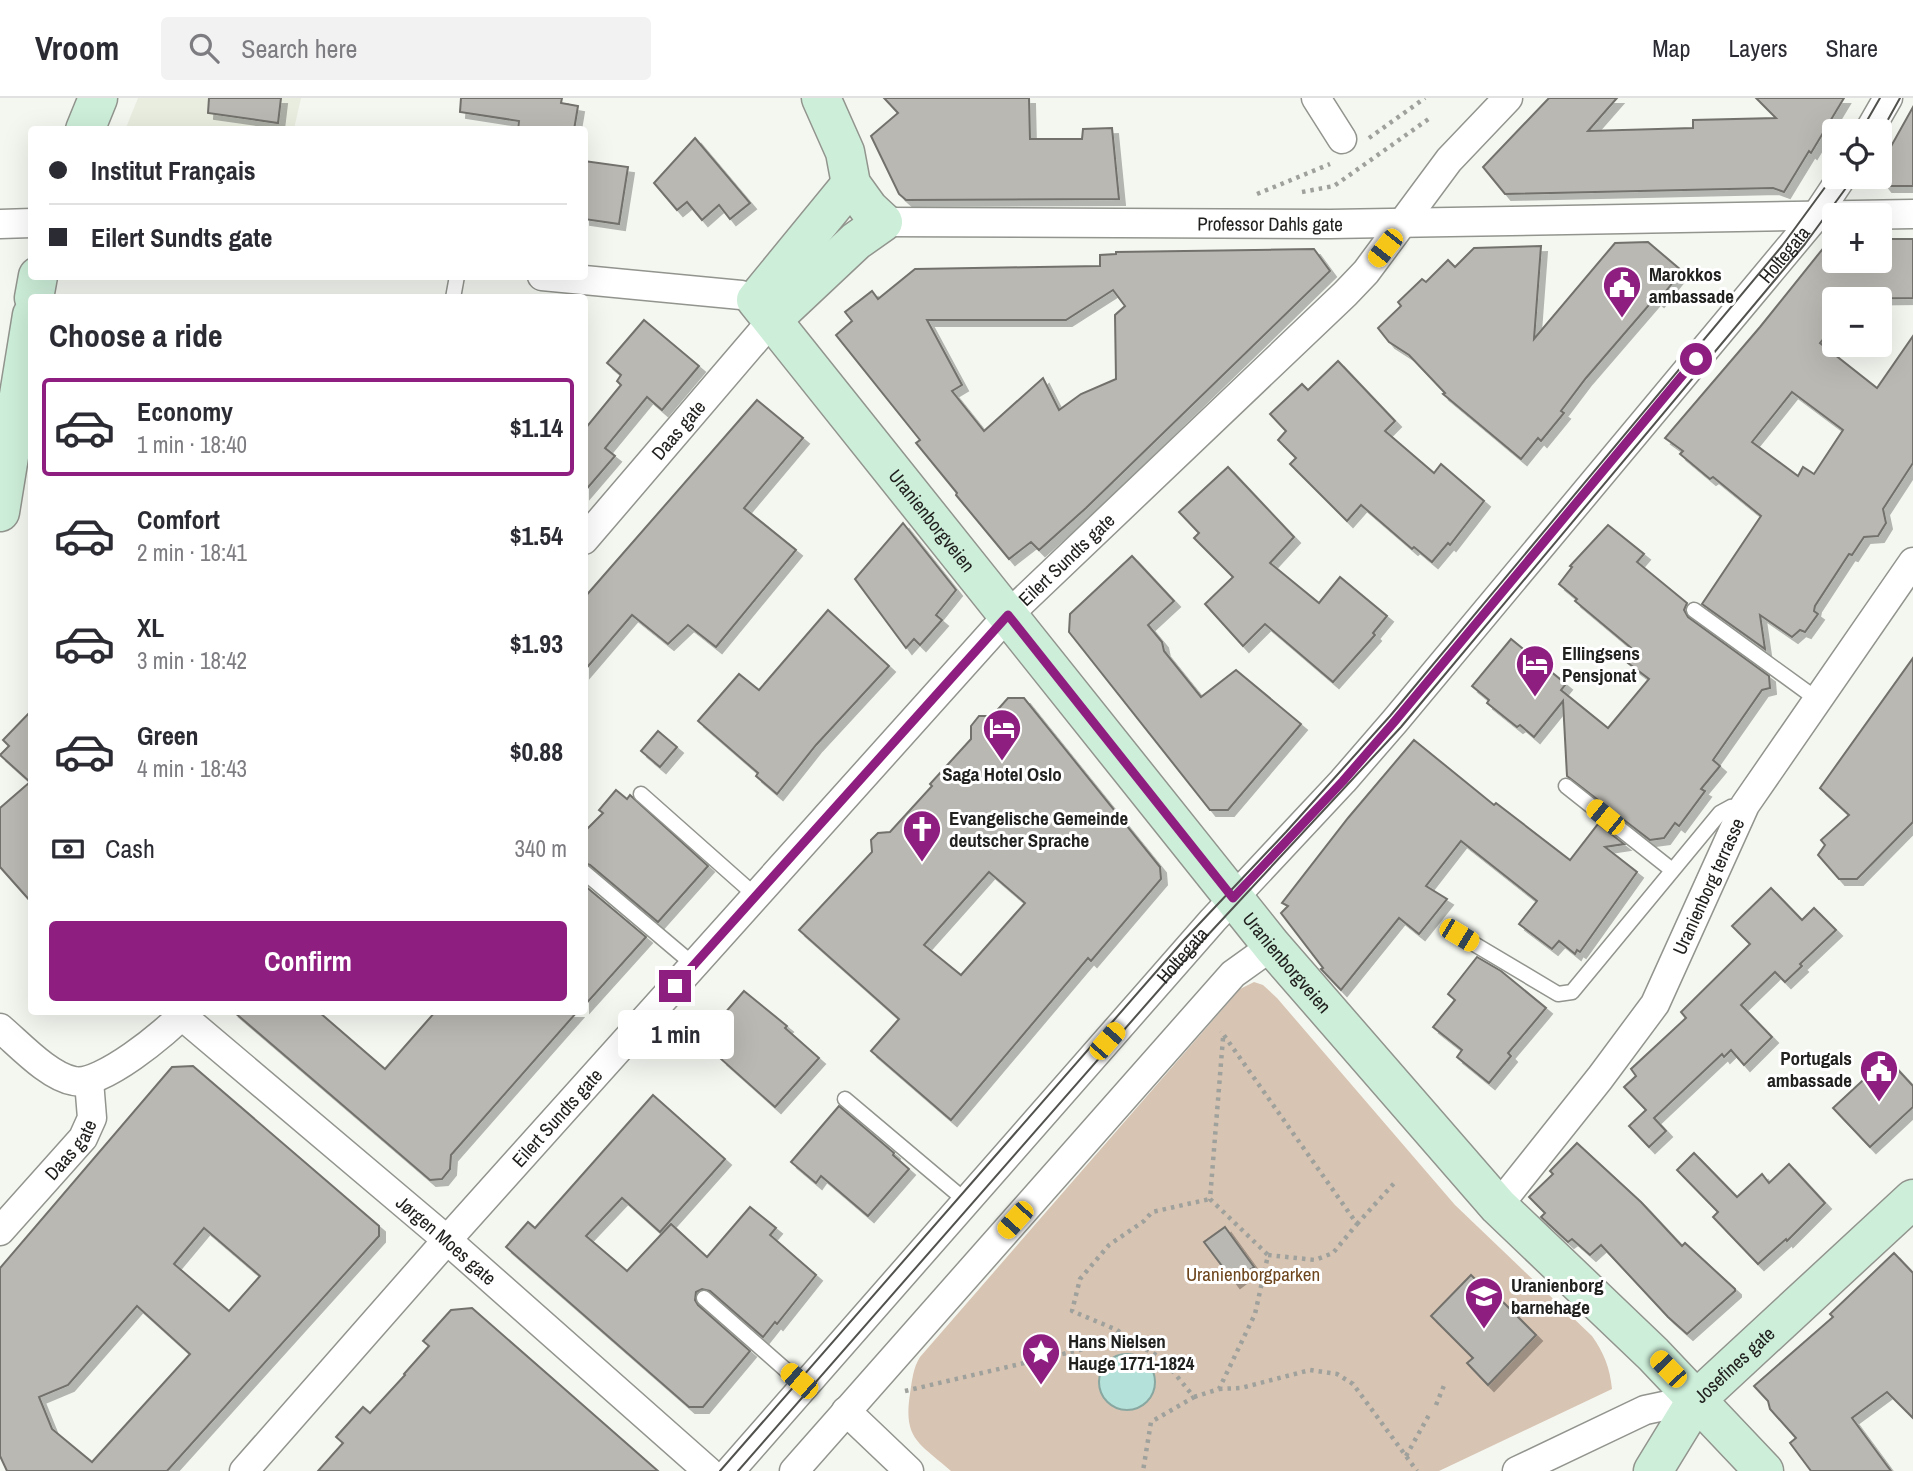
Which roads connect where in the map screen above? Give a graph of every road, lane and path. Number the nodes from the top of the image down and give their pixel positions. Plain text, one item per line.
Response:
1 (98, 98) edge
2 (821, 98) edge
3 (1316, 98) edge
4 (1425, 98) edge
5 (1508, 98) edge
6 (1888, 98) edge
7 (1876, 119) edge
8 (87, 126) edge
9 (1346, 147) junction
10 (851, 184) junction
11 (1266, 188) dead end
12 (1834, 189) edge
13 (1913, 214) edge
14 (1816, 216) junction
15 (883, 222) junction
16 (1402, 222) junction
17 (28, 223) edge
18 (0, 224) edge
19 (584, 280) edge
20 (765, 309) junction
21 (28, 340) edge
22 (0, 512) edge
23 (588, 535) edge
24 (1913, 562) edge
25 (1694, 610) dead end
26 (1008, 615) junction
27 (1818, 700) junction
28 (1566, 786) dead end
29 (641, 794) dead end
30 (1745, 805) junction
31 (1672, 870) junction
32 (588, 875) edge
33 (756, 896) junction
34 (1233, 898) junction
35 (1459, 935) dead end
36 (1272, 946) junction
37 (694, 965) junction
38 (1209, 1002) junction
39 (181, 1015) edge
40 (185, 1015) edge
41 (0, 1028) edge
42 (1223, 1037) junction
43 (89, 1081) junction
44 (845, 1099) dead end
45 (1397, 1180) dead end
46 (1210, 1199) junction
47 (1913, 1199) edge
48 (966, 1201) junction
49 (1498, 1206) junction
50 (1357, 1224) junction
51 (0, 1231) edge
52 (447, 1240) junction
53 (1268, 1255) junction
54 (704, 1298) dead end
55 (1133, 1344) junction
56 (1445, 1383) dead end
57 (804, 1386) junction
58 (1219, 1389) junction
59 (905, 1391) dead end
60 (1194, 1397) junction
61 (1697, 1399) junction
62 (1436, 1405) dead end
63 (846, 1411) junction
64 (1429, 1415) dead end
65 (1406, 1456) junction
66 (244, 1471) edge
67 (708, 1471) edge
68 (730, 1471) edge
69 (794, 1471) edge
70 (909, 1471) edge
71 (1143, 1471) edge
72 (1418, 1471) edge
73 (1517, 1471) edge
74 (1653, 1471) edge
75 (1765, 1471) edge

1 - 8 street
2 - 10 street
3 - 9 street
4 - 9 path
5 - 16 street, Eilert Sundts gate
6 - 7 street
9 - 11 path
10 - 15 street
10 - 20 street
12 - 14 street, Holtegata
13 - 14 street, Professor Dahls gate
14 - 16 street, Professor Dahls gate
14 - 34 street, Holtegata
15 - 16 street, Professor Dahls gate
15 - 20 street
16 - 26 street, Eilert Sundts gate
17 - 18 street
19 - 20 street
20 - 23 street, Daas gate
20 - 26 street, Uranienborgveien
21 - 22 street
24 - 27 street, Uranienborg terrasse
25 - 27 lane
26 - 33 street, Eilert Sundts gate
26 - 34 street, Uranienborgveien
27 - 30 street, Uranienborg terrasse
28 - 31 lane
29 - 33 lane
30 - 31 lane
30 - 49 street, Uranienborg terrasse
31 - 35 lane
32 - 37 lane
33 - 37 street, Eilert Sundts gate
34 - 36 street, Uranienborgveien
34 - 48 street, Holtegata
36 - 38 street
36 - 49 street, Uranienborgveien
37 - 52 street, Eilert Sundts gate
38 - 42 path
38 - 63 street
39 - 43 street
40 - 52 street, Jørgen Moes gate
41 - 43 street
42 - 46 path
42 - 50 path
43 - 51 street, Daas gate
44 - 48 lane
45 - 50 path
46 - 53 path
46 - 55 path
47 - 61 street, Josefines gate
48 - 57 street, Holtegata
49 - 61 street, Uranienborgveien
50 - 53 path
52 - 66 street, Eilert Sundts gate
52 - 67 street, Jørgen Moes gate
53 - 58 path
54 - 57 lane
55 - 59 path
55 - 60 path
56 - 62 path
57 - 68 street, Holtegata
58 - 60 path
58 - 65 path
60 - 71 path
61 - 73 street, Josefines gate
61 - 74 street
61 - 75 street, Uranienborgveien
63 - 69 street
63 - 70 street
64 - 65 path
65 - 72 path

